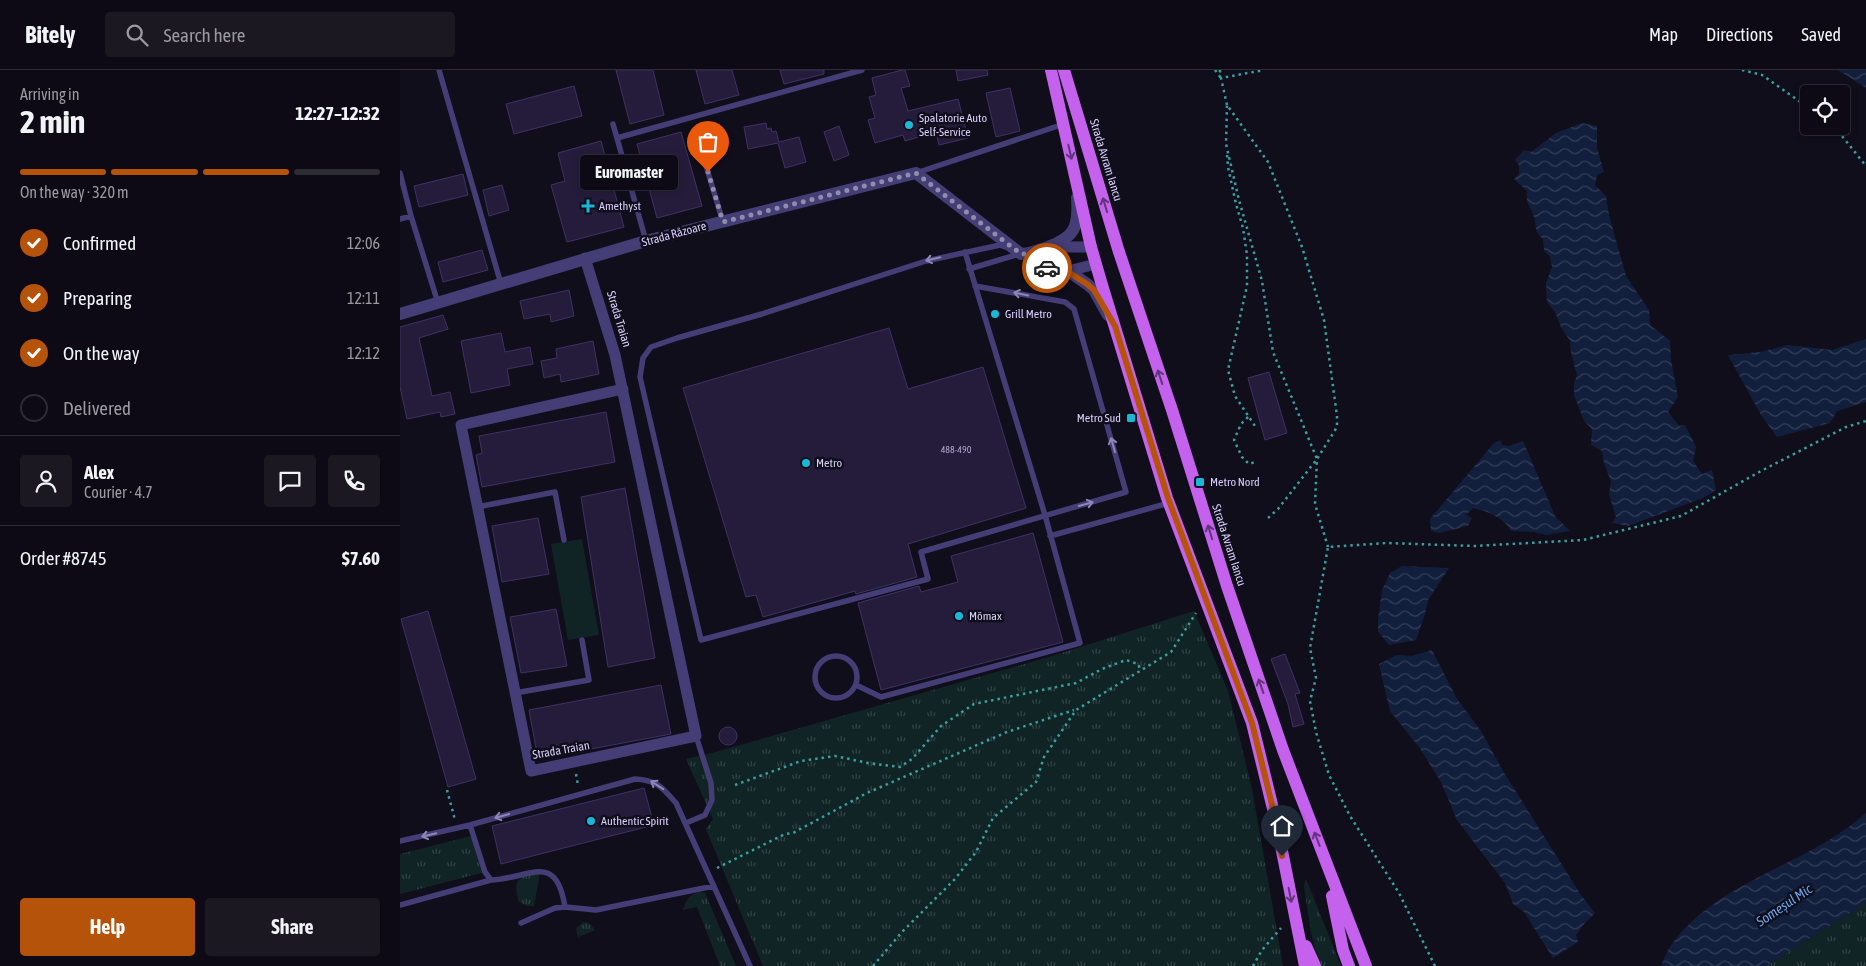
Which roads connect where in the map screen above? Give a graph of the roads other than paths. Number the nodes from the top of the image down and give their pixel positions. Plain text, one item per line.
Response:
1 (439, 70) edge
2 (862, 70) edge
3 (1052, 70) edge
4 (1064, 70) edge
5 (613, 124) dead end
6 (1064, 124) junction
7 (697, 136) dead end
8 (616, 138) junction
9 (400, 172) edge
10 (916, 173) junction
11 (1076, 177) junction
12 (411, 216) junction
13 (400, 219) edge
14 (723, 222) junction
15 (646, 241) junction
16 (1048, 247) junction
17 (1091, 247) junction
18 (965, 252) junction
19 (1025, 254) junction
20 (586, 258) junction
21 (1096, 264) junction
22 (969, 269) junction
23 (1068, 272) junction
24 (501, 284) junction
25 (975, 286) junction
26 (438, 303) junction
27 (400, 314) edge
28 (1115, 326) junction
29 (622, 390) junction
30 (1169, 503) junction
31 (478, 507) junction
32 (1045, 515) junction
33 (1050, 536) junction
34 (564, 540) dead end
35 (582, 640) dead end
36 (856, 685) junction
37 (515, 693) junction
38 (696, 736) junction
39 (686, 823) junction
40 (470, 825) junction
41 (400, 841) edge
42 (1327, 864) junction
43 (491, 880) junction
44 (714, 886) junction
45 (400, 905) edge
46 (565, 907) junction
47 (521, 923) dead end
48 (1296, 926) junction
49 (750, 966) edge
50 (1305, 966) edge
51 (1315, 966) edge
52 (1349, 966) edge
53 (1366, 966) edge

1 - 24 lane
2 - 8 lane
3 - 6 main road
42 -> 4 main road, Strada Avram Iancu
5 - 8 lane
6 - 10 lane, Strada Răzoare
6 -> 11 main road
7 - 14 lane
8 - 15 lane
9 - 12 lane
10 - 14 street, Strada Răzoare
10 - 19 street
11 - 16 street
11 - 17 main road
12 - 13 lane
12 - 26 lane
14 - 15 street, Strada Răzoare
15 - 20 street, Strada Răzoare
16 - 17 street
16 - 19 street
17 - 21 main road
18 - 19 lane
18 - 22 lane
18 -> 32 lane
19 - 22 lane
19 - 23 street
20 - 24 street, Strada Răzoare
20 - 29 street, Strada Traian
21 - 23 street
21 - 28 main road
22 - 25 lane
23 - 28 street
24 - 26 street, Strada Răzoare
25 - 32 lane
32 -> 25 lane
26 - 27 street, Strada Răzoare
28 - 30 main road
29 - 31 street, Strada Traian
29 - 38 street, Strada Traian
30 - 33 lane
30 -> 48 main road
31 - 34 lane
31 - 37 street, Strada Traian
32 - 33 lane
33 - 36 lane
35 - 37 lane
36 - 36 lane
37 - 38 street, Strada Traian
38 - 39 lane
39 -> 40 lane
39 - 44 lane
40 -> 41 lane
40 - 43 lane
42 - 52 main road
42 - 53 main road, Strada Avram Iancu
43 - 45 lane
43 - 46 lane
44 - 46 lane
44 - 49 lane
46 - 47 lane
48 - 50 main road
48 - 51 main road

